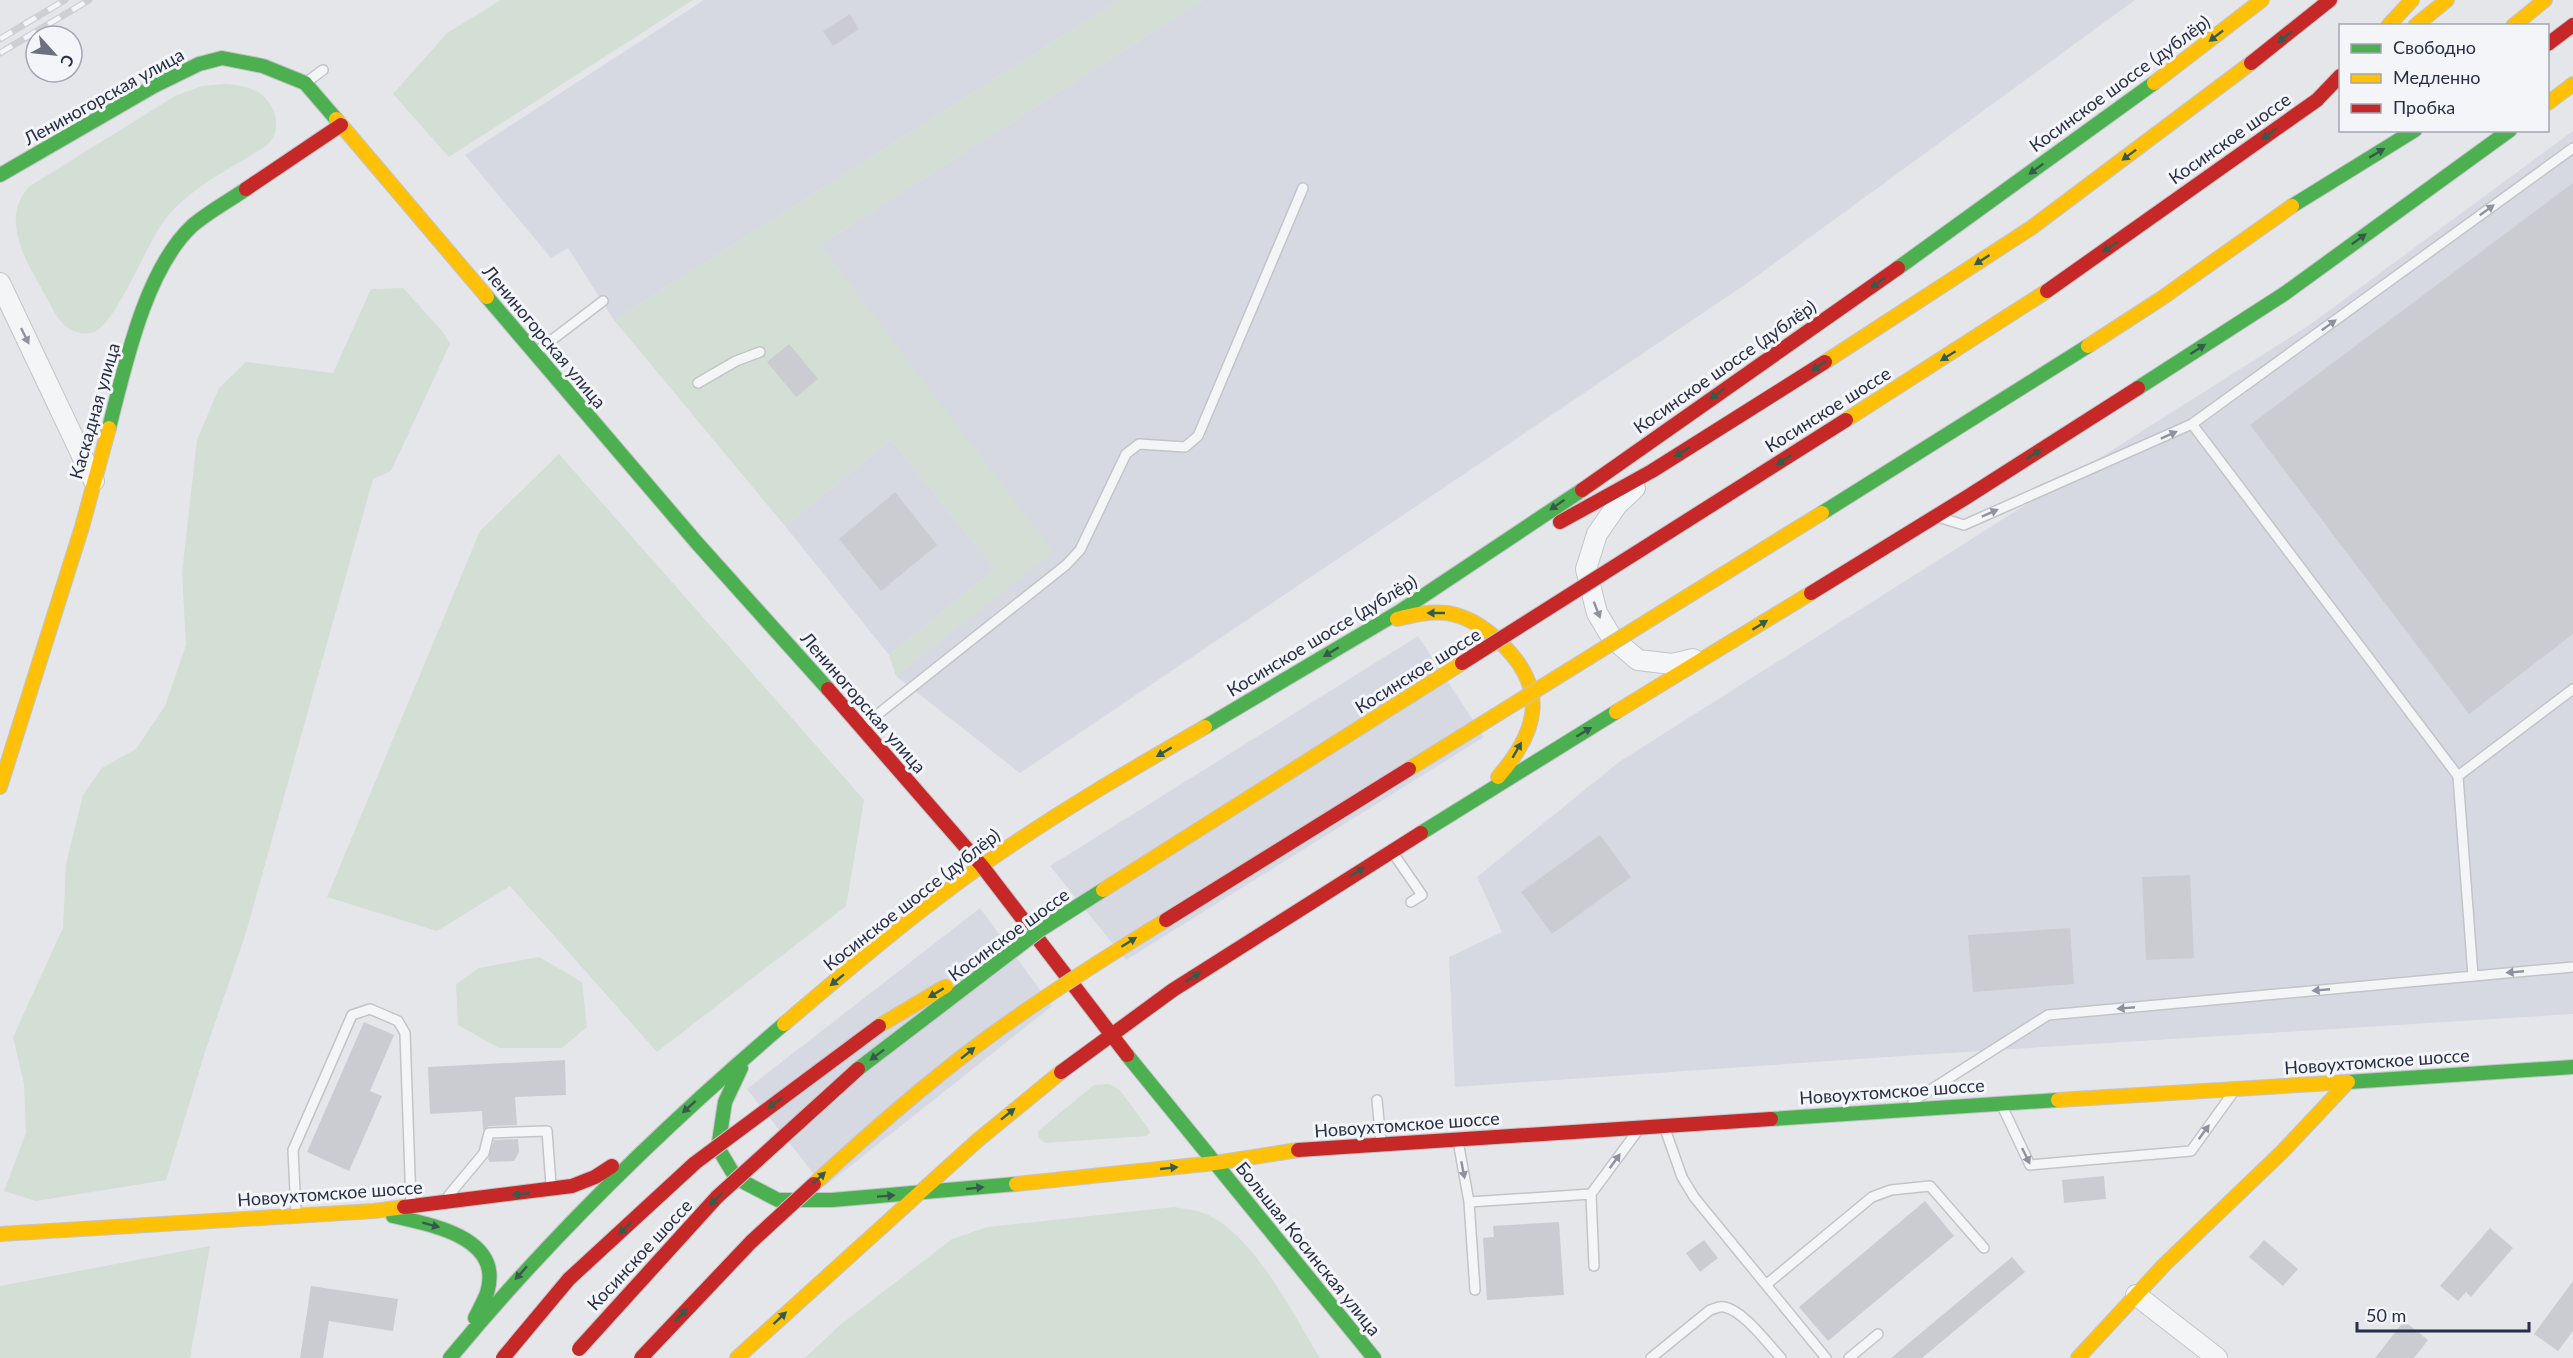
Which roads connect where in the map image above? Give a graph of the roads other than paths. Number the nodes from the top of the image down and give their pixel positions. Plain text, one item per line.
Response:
1 (2262, 0) edge
2 (2330, 0) edge
3 (2412, 0) edge
4 (2447, 0) edge
5 (2545, 0) edge
6 (2390, 24) edge
7 (2417, 24) edge
8 (2515, 24) edge
9 (2573, 25) edge
10 (2549, 43) edge
11 (323, 70) dead end
12 (2339, 76) edge
13 (2573, 82) edge
14 (305, 83) junction
15 (2339, 84) edge
16 (2317, 100) junction
17 (2552, 100) edge
18 (341, 125) junction
19 (2412, 132) edge
20 (2507, 132) edge
21 (2375, 138) dead end
22 (2573, 148) edge
23 (0, 175) edge
24 (1303, 188) dead end
25 (2292, 206) junction
26 (0, 283) edge
27 (603, 302) dead end
28 (760, 352) dead end
29 (534, 353) junction
30 (698, 383) dead end
31 (2192, 424) junction
32 (1652, 471) junction
33 (94, 481) junction
34 (1935, 517) junction
35 (1457, 576) junction
36 (1382, 623) junction
37 (1710, 656) junction
38 (2573, 689) edge
39 (862, 727) junction
40 (2458, 776) junction
41 (0, 787) edge
42 (1480, 795) junction
43 (1391, 850) junction
44 (982, 866) junction
45 (1411, 902) dead end
46 (1040, 930) junction
47 (2573, 967) edge
48 (2473, 976) junction
49 (1110, 1034) junction
50 (748, 1054) junction
51 (2573, 1067) edge
52 (2348, 1082) junction
53 (2236, 1089) junction
54 (1377, 1100) dead end
55 (2001, 1103) junction
56 (1901, 1109) junction
57 (1664, 1126) junction
58 (1639, 1128) junction
59 (1457, 1139) junction
60 (651, 1142) junction
61 (1381, 1144) junction
62 (1215, 1163) junction
63 (551, 1191) junction
64 (917, 1194) junction
65 (1591, 1194) junction
66 (444, 1202) junction
67 (1469, 1202) junction
68 (411, 1208) junction
69 (374, 1211) junction
70 (296, 1215) junction
71 (0, 1234) edge
72 (1984, 1248) dead end
73 (1594, 1266) dead end
74 (1767, 1284) junction
75 (1475, 1290) dead end
76 (2136, 1295) junction
77 (1878, 1334) dead end
78 (575, 1353) edge
79 (452, 1355) edge
80 (503, 1358) edge
81 (641, 1358) edge
82 (737, 1358) edge
83 (1374, 1358) edge
84 (1651, 1358) edge
85 (1780, 1358) edge
86 (1827, 1358) edge
87 (1849, 1358) edge
88 (2078, 1358) edge
89 (2217, 1358) edge

1 -> 35 main road, Косинское шоссе (дублёр)
2 -> 32 main road
3 - 6 main road
4 - 7 main road
5 - 8 main road
9 - 10 main road
11 - 14 lane
12 - 16 main road
13 - 17 street
14 - 18 main road, Лениногорская улица
14 - 23 main road, Лениногорская улица
15 - 16 main road, Косинское шоссе
16 -> 46 main road, Косинское шоссе, bridge
18 - 29 main road, Лениногорская улица
18 - 33 main road, Каскадная улица
25 -> 19 main road
34 -> 20 main road
21 - 25 main road
31 -> 22 lane
24 - 39 lane
81 -> 25 main road, bridge
26 -> 33 street
27 - 29 lane
28 - 30 lane
29 - 39 main road, Лениногорская улица
34 -> 31 lane
31 - 40 lane
32 - 35 main road
32 -> 37 street
33 - 41 main road, Каскадная улица
37 -> 34 main road
35 - 36 main road, Косинское шоссе (дублёр)
42 -> 36 main road
36 -> 44 main road, Косинское шоссе (дублёр)
42 -> 37 main road
38 - 40 lane
39 - 44 main road, Лениногорская улица
40 - 48 lane
42 - 43 main road
43 - 45 lane
49 -> 43 main road
44 - 49 main road, Лениногорская улица
44 -> 50 main road, Косинское шоссе (дублёр)
46 -> 78 main road, Косинское шоссе, bridge
46 -> 80 main road, bridge
47 -> 48 lane
48 -> 56 lane
49 - 62 main road, Большая Косинская улица
64 -> 49 main road
50 -> 60 main road, Косинское шоссе (дублёр)
50 -> 64 main road, Новоухтомское шоссе
51 - 52 main road, Новоухтомское шоссе
52 - 53 main road, Новоухтомское шоссе
52 - 76 main road
53 - 55 main road, Новоухтомское шоссе
55 -> 53 lane
54 - 61 lane
55 - 56 main road, Новоухтомское шоссе
56 - 57 main road, Новоухтомское шоссе
57 - 58 main road, Новоухтомское шоссе
57 - 74 lane
58 - 59 main road, Новоухтомское шоссе
65 -> 58 lane
59 - 61 main road, Новоухтомское шоссе
59 -> 67 lane
60 - 63 main road, Новоухтомское шоссе
60 -> 79 main road, Косинское шоссе (дублёр)
61 - 62 main road, Новоухтомское шоссе
64 -> 62 main road, Новоухтомское шоссе
62 - 83 main road, Большая Косинская улица
63 -> 66 main road, Новоухтомское шоссе
63 - 66 lane
82 -> 64 main road
65 - 67 lane
65 - 73 lane
66 - 68 main road, Новоухтомское шоссе
67 - 75 lane
68 - 69 main road, Новоухтомское шоссе
68 - 70 lane
69 - 70 main road, Новоухтомское шоссе
69 -> 79 main road
70 - 71 main road, Новоухтомское шоссе
72 - 74 lane
74 - 86 lane
76 - 88 main road
76 - 89 street
77 - 87 lane
84 - 85 lane

